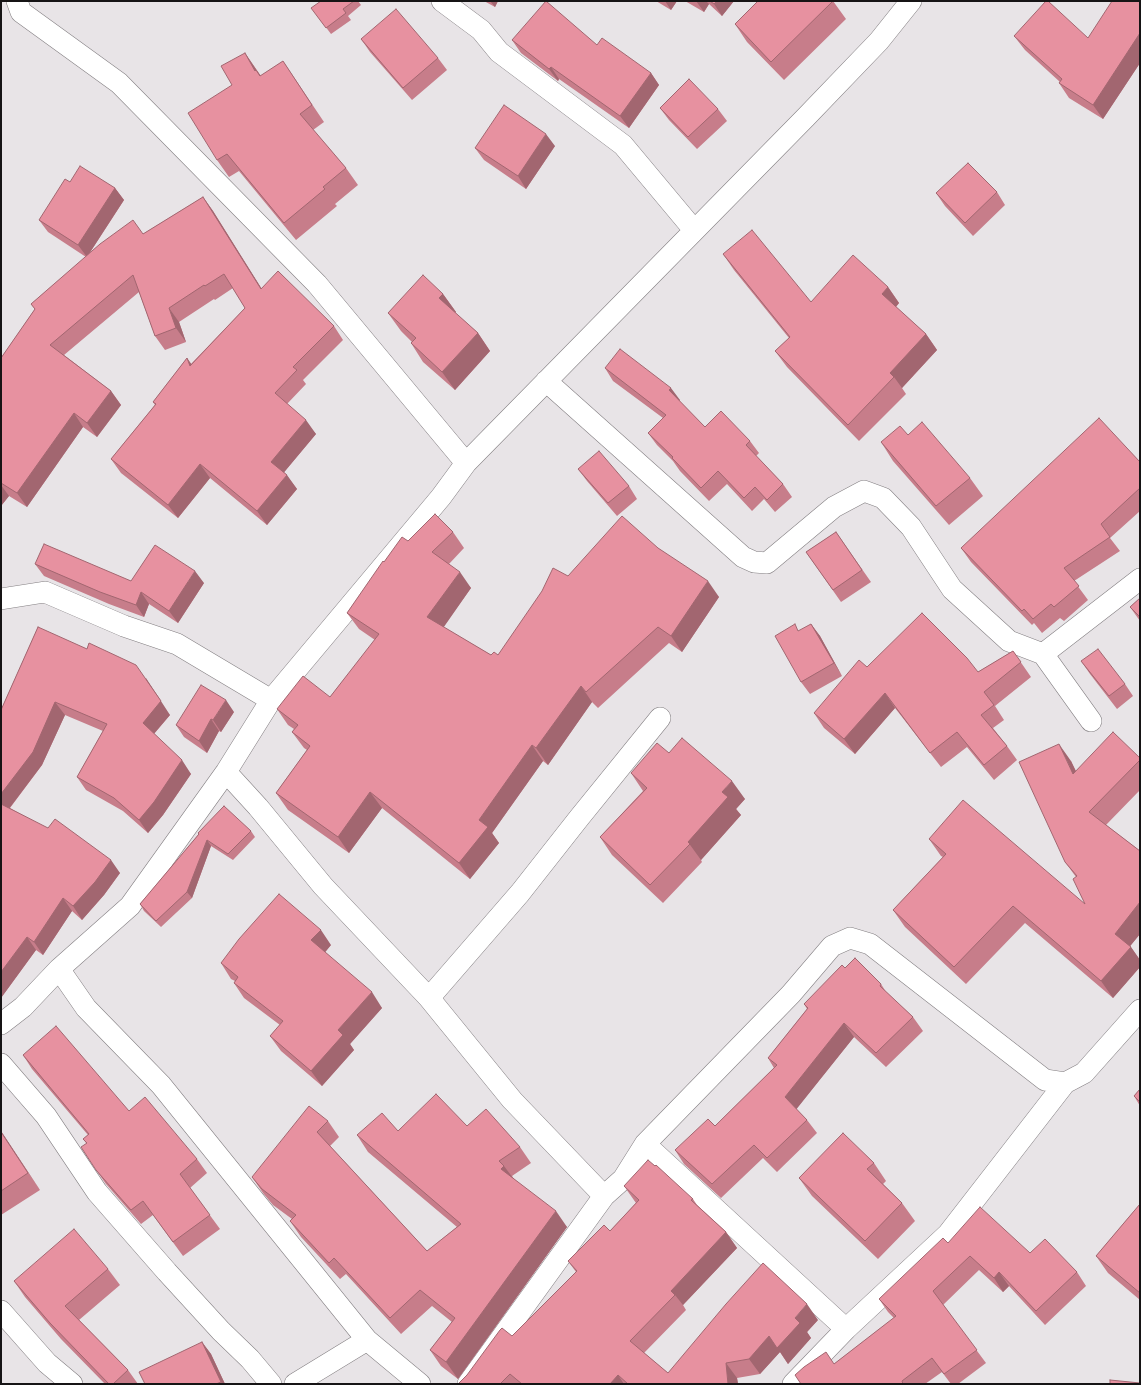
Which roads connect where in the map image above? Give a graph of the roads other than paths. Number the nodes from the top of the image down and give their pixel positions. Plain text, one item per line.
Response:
1 (16, 1) edge
2 (442, 1) edge
3 (911, 1) edge
4 (694, 230) junction
5 (546, 381) junction
6 (466, 463) junction
7 (1140, 579) edge
8 (1, 599) edge
9 (1043, 654) junction
10 (270, 700) junction
11 (660, 718) dead end
12 (1091, 721) dead end
13 (226, 772) junction
14 (59, 969) junction
15 (429, 998) junction
16 (1140, 1010) edge
17 (1, 1024) edge
18 (1, 1064) edge
19 (1065, 1083) junction
20 (645, 1144) junction
21 (604, 1196) junction
22 (1, 1311) edge
23 (846, 1329) junction
24 (367, 1340) junction
25 (72, 1384) edge
26 (271, 1384) edge
27 (295, 1384) edge
28 (420, 1384) edge
29 (468, 1384) edge
30 (793, 1384) edge

1 - 6 street
2 - 4 street
3 - 4 street
4 - 5 street
5 - 6 street
5 - 9 street
6 - 10 street
7 - 9 street
8 - 10 street
9 - 12 street
10 - 13 street
11 - 15 street
13 - 14 street
13 - 15 street
14 - 17 street
14 - 24 street
15 - 21 street
16 - 19 street
18 - 26 street
19 - 20 street
19 - 23 street
20 - 21 street
20 - 23 street
21 - 29 street
22 - 25 street
23 - 30 street
24 - 27 street
24 - 28 street

